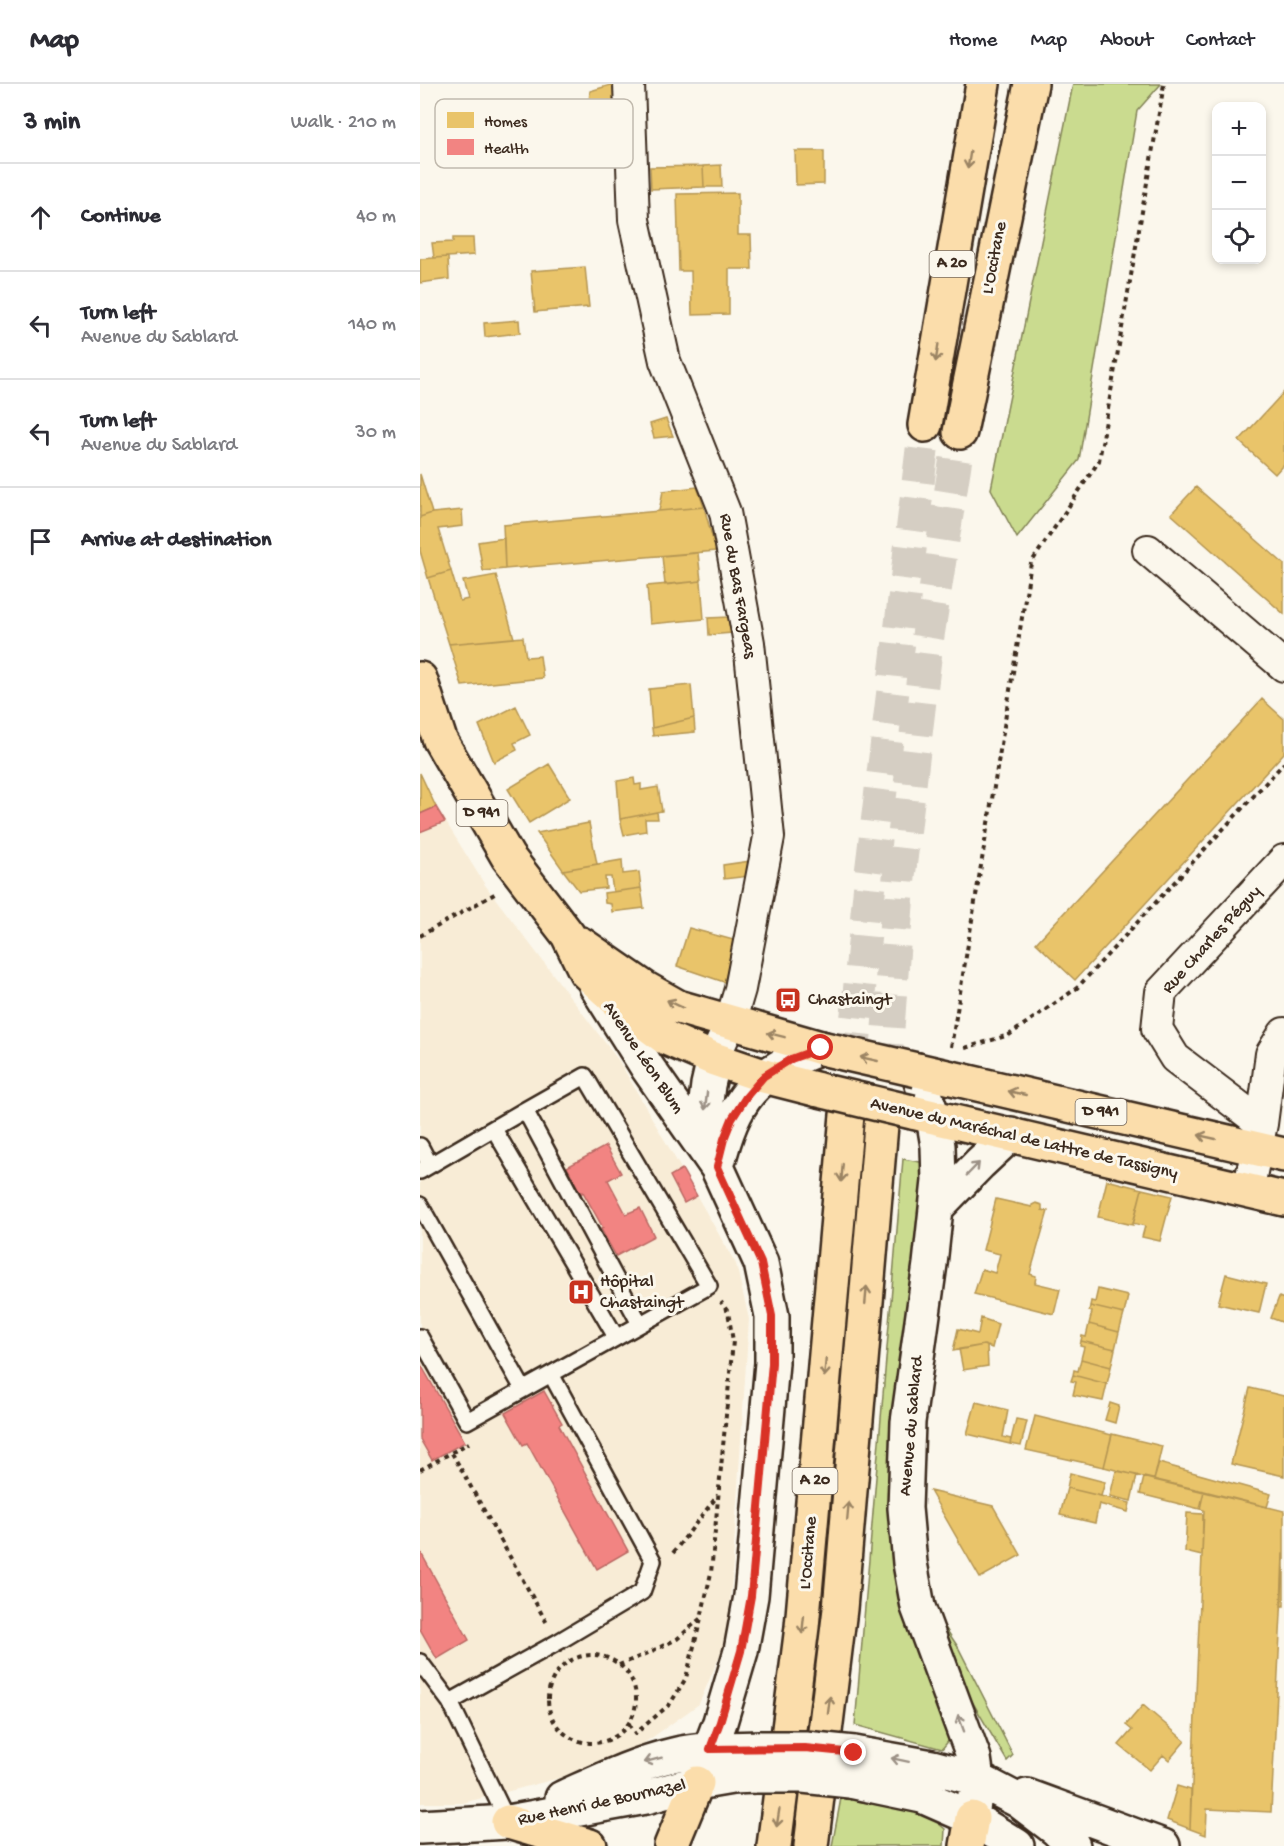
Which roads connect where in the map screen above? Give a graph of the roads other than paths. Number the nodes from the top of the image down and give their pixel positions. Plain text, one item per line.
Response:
1 (629, 84) edge
2 (982, 84) edge
3 (1031, 84) edge
4 (630, 99) edge
5 (632, 168) edge
6 (925, 425) tunnel mouth
7 (960, 432) tunnel mouth
8 (1148, 550) dead end
9 (1284, 666) edge
10 (420, 679) edge
11 (1284, 860) edge
12 (568, 935) junction
13 (586, 972) junction
14 (730, 1023) junction
15 (1284, 1033) edge
16 (821, 1048) junction
17 (714, 1059) junction
18 (917, 1070) junction
19 (764, 1076) junction
20 (525, 1110) junction
21 (847, 1115) tunnel mouth
22 (922, 1115) junction
23 (881, 1125) tunnel mouth
24 (494, 1128) junction
25 (1011, 1134) junction
26 (1268, 1142) edge
27 (420, 1146) edge
28 (709, 1155) junction
29 (425, 1168) edge
30 (1248, 1191) junction
31 (1284, 1199) edge
32 (420, 1204) edge
33 (937, 1207) junction
34 (640, 1324) junction
35 (420, 1337) edge
36 (616, 1337) junction
37 (551, 1374) junction
38 (524, 1389) junction
39 (420, 1662) edge
40 (450, 1702) junction
41 (710, 1749) junction
42 (758, 1762) junction
43 (852, 1767) junction
44 (977, 1779) junction
45 (697, 1783) junction
46 (508, 1822) junction
47 (420, 1827) edge
48 (970, 1832) edge
49 (590, 1846) edge
50 (671, 1846) edge
51 (774, 1846) edge
52 (811, 1846) edge
53 (1017, 1846) edge
54 (1073, 1846) edge
55 (1164, 1846) edge

1 - 4 street, Rue du Bas Fargeas
2 -> 6 main road, A 20
3 - 7 main road, L'Occitane / A 20
5 - 14 street, Rue du Bas Fargeas
8 - 9 street
10 - 12 main road, Avenue du Maréchal de Lattre de Tassigny / D 941
11 - 26 street, Rue Charles Péguy
12 - 13 main road, Avenue du Maréchal de Lattre de Tassigny / D 941
14 -> 12 main road, Avenue du Maréchal de Lattre de Tassigny / D 941
13 - 17 main road, Avenue du Maréchal de Lattre de Tassigny / D 941
13 - 28 street, Avenue Léon Blum
16 -> 14 main road, Avenue du Maréchal de Lattre de Tassigny / D 941
14 - 17 street, Rue du Bas Fargeas
15 - 26 street
18 -> 16 main road, Avenue du Maréchal de Lattre de Tassigny / D 941, bridge
16 - 19 street
17 - 19 main road, Avenue du Maréchal de Lattre de Tassigny / D 941
17 -> 28 street, Avenue Léon Blum
18 - 22 street, Avenue du Sablard
26 -> 18 main road, Avenue du Maréchal de Lattre de Tassigny / D 941
19 - 22 main road, Avenue du Maréchal de Lattre de Tassigny / D 941, bridge
19 - 28 street
20 - 24 lane
20 - 34 lane
20 - 34 lane
21 -> 51 main road, L'Occitane / A 20
22 - 25 main road, Avenue du Maréchal de Lattre de Tassigny / D 941
22 - 33 street, Avenue du Sablard
52 -> 23 main road, L'Occitane / A 20
24 - 29 lane
24 - 36 lane
25 - 30 main road, Avenue du Maréchal de Lattre de Tassigny / D 941
33 -> 25 street
26 - 30 street
27 - 29 lane
28 - 41 street
30 - 31 main road, Avenue du Maréchal de Lattre de Tassigny / D 941
32 - 38 lane
44 -> 33 street, Avenue du Sablard
34 - 36 lane
35 - 38 lane
36 - 37 lane
37 - 38 lane
37 - 40 lane
39 - 40 lane
40 - 46 lane
41 - 42 street
41 - 45 street
41 -> 46 street, Rue Henri de Bournazel
42 - 43 street, bridge
42 - 45 street
44 -> 43 street
43 - 48 street
44 - 48 street, Avenue du Sablard
44 - 54 street
44 - 55 street
45 - 46 street, Rue Henri de Bournazel
45 - 50 main road
46 - 47 street, Rue Henri de Bournazel
46 - 49 main road
48 - 53 street

